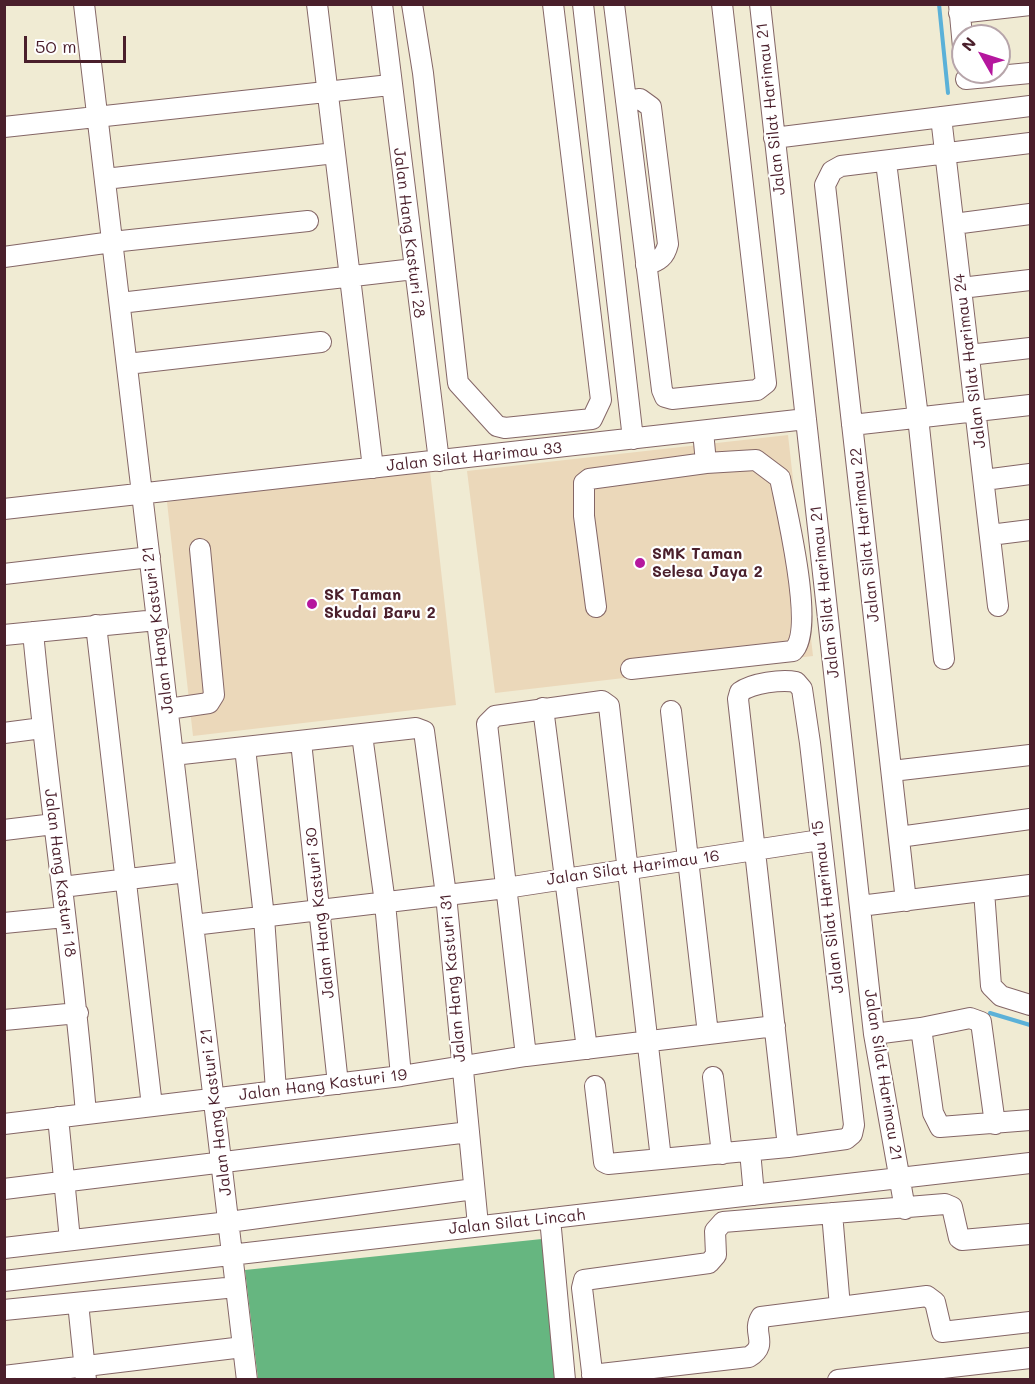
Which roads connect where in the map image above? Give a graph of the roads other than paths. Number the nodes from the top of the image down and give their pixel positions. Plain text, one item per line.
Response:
1 (84, 4) edge
2 (317, 4) edge
3 (382, 4) edge
4 (412, 4) edge
5 (553, 4) edge
6 (583, 4) edge
7 (614, 4) edge
8 (722, 4) edge
9 (760, 4) edge
10 (1030, 5) edge
11 (959, 9) edge
12 (961, 24) edge
13 (1030, 73) edge
14 (1011, 74) edge
15 (967, 84) edge
16 (390, 85) junction
17 (328, 92) junction
18 (626, 101) junction
19 (1030, 106) edge
20 (971, 112) junction
21 (941, 117) junction
22 (98, 118) junction
23 (4, 127) edge
24 (774, 138) junction
25 (1030, 143) edge
26 (335, 153) junction
27 (945, 153) junction
28 (886, 162) junction
29 (105, 178) junction
30 (636, 186) junction
31 (604, 191) junction
32 (578, 195) junction
33 (1030, 214) edge
34 (308, 221) dead end
35 (954, 224) junction
36 (112, 242) junction
37 (4, 257) edge
38 (646, 265) junction
39 (414, 269) junction
40 (350, 275) junction
41 (1030, 280) edge
42 (961, 288) junction
43 (120, 303) junction
44 (321, 342) dead end
45 (1030, 348) edge
46 (969, 355) junction
47 (127, 364) junction
48 (1030, 405) edge
49 (975, 411) junction
50 (918, 417) junction
51 (806, 420) junction
52 (852, 425) junction
53 (703, 431) junction
54 (633, 439) junction
55 (439, 460) junction
56 (706, 463) junction
57 (373, 468) junction
58 (1030, 474) edge
59 (984, 480) junction
60 (142, 494) junction
61 (4, 509) edge
62 (1030, 530) edge
63 (990, 535) junction
64 (200, 549) dead end
65 (150, 557) junction
66 (4, 574) edge
67 (998, 606) dead end
68 (596, 607) dead end
69 (157, 620) junction
70 (96, 625) junction
71 (33, 632) junction
72 (4, 634) edge
73 (944, 659) dead end
74 (631, 669) dead end
75 (543, 708) junction
76 (168, 709) junction
77 (671, 711) dead end
78 (42, 728) junction
79 (4, 733) edge
80 (362, 735) junction
81 (841, 737) junction
82 (301, 742) junction
83 (810, 743) junction
84 (245, 748) junction
85 (173, 755) junction
86 (1030, 755) edge
87 (892, 771) junction
88 (1030, 819) edge
89 (54, 824) junction
90 (4, 830) edge
91 (899, 837) junction
92 (820, 840) junction
93 (756, 850) junction
94 (688, 861) junction
95 (628, 869) junction
96 (187, 872) junction
97 (565, 878) junction
98 (124, 880) junction
99 (1030, 885) edge
100 (62, 887) junction
101 (506, 888) junction
102 (984, 891) junction
103 (446, 895) junction
104 (906, 901) junction
105 (385, 903) junction
106 (860, 906) junction
107 (320, 910) junction
108 (65, 916) junction
109 (264, 917) junction
110 (4, 923) edge
111 (194, 925) junction
112 (1030, 1005) edge
113 (78, 1013) junction
114 (4, 1020) edge
115 (775, 1026) junction
116 (921, 1028) junction
117 (708, 1034) junction
118 (874, 1034) junction
119 (648, 1041) junction
120 (587, 1049) junction
121 (526, 1056) junction
122 (462, 1065) junction
123 (401, 1076) junction
124 (714, 1077) dead end
125 (338, 1084) junction
126 (595, 1086) dead end
127 (276, 1091) junction
128 (214, 1098) junction
129 (152, 1106) junction
130 (86, 1114) junction
131 (58, 1117) junction
132 (1030, 1120) edge
133 (4, 1124) edge
134 (995, 1124) junction
135 (469, 1132) junction
136 (788, 1147) junction
137 (750, 1151) junction
138 (722, 1154) junction
139 (661, 1159) junction
140 (1030, 1163) edge
141 (222, 1164) junction
142 (900, 1178) junction
143 (62, 1182) junction
144 (4, 1189) edge
145 (474, 1189) junction
146 (754, 1195) junction
147 (905, 1209) junction
148 (832, 1214) junction
149 (550, 1218) junction
150 (229, 1222) junction
151 (478, 1225) junction
152 (1030, 1234) edge
153 (70, 1240) junction
154 (4, 1248) edge
155 (233, 1255) junction
156 (4, 1281) edge
157 (236, 1287) junction
158 (78, 1303) junction
159 (840, 1307) junction
160 (4, 1310) edge
161 (1030, 1322) edge
162 (243, 1347) junction
163 (1030, 1358) edge
164 (86, 1374) edge
165 (628, 1375) edge
166 (4, 1376) edge
167 (592, 1377) edge
168 (247, 1380) edge
169 (565, 1380) edge
170 (838, 1380) edge

1 - 22 street, Jalan Hang Kasturi 21
2 - 17 street
3 - 16 street, Jalan Hang Kasturi 28
4 - 32 street
5 - 32 street
6 - 31 street
7 - 18 street
8 - 38 street
9 - 24 street, Jalan Silat Harimau 21
10 - 11 street
11 - 12 street
13 - 14 street
15 - 20 street
16 - 17 street
16 - 39 street, Jalan Hang Kasturi 28
17 - 22 street
17 - 26 street
18 - 30 street
18 - 38 street
19 - 20 street
20 - 21 street
21 - 24 street
21 - 27 street, Jalan Silat Harimau 24
22 - 23 street
22 - 29 street, Jalan Hang Kasturi 21
24 - 51 street, Jalan Silat Harimau 21
25 - 27 street
26 - 29 street
26 - 40 street
27 - 28 street
27 - 35 street, Jalan Silat Harimau 24
28 - 50 street
28 - 52 street, Jalan Silat Harimau 22
29 - 36 street, Jalan Hang Kasturi 21
30 - 31 street
30 - 38 street
31 - 32 street
31 - 54 street
33 - 35 street
34 - 36 street
35 - 42 street, Jalan Silat Harimau 24
36 - 37 street
36 - 43 street, Jalan Hang Kasturi 21
39 - 40 street
39 - 55 street, Jalan Hang Kasturi 28
40 - 43 street
40 - 57 street
41 - 42 street
42 - 46 street, Jalan Silat Harimau 24
43 - 47 street, Jalan Hang Kasturi 21
44 - 47 street
45 - 46 street
46 - 49 street, Jalan Silat Harimau 24
47 - 60 street, Jalan Hang Kasturi 21
48 - 49 street
49 - 50 street
49 - 59 street, Jalan Silat Harimau 24
50 - 52 street
50 - 73 street
51 - 53 street, Jalan Silat Harimau 33
51 - 81 street, Jalan Silat Harimau 21
52 - 87 street, Jalan Silat Harimau 22
53 - 54 street, Jalan Silat Harimau 33
53 - 56 street
54 - 55 street, Jalan Silat Harimau 33
55 - 57 street, Jalan Silat Harimau 33
56 - 68 street
56 - 74 street
57 - 60 street, Jalan Silat Harimau 33
58 - 59 street
59 - 63 street, Jalan Silat Harimau 24
60 - 61 street, Jalan Silat Harimau 33
60 - 65 street, Jalan Hang Kasturi 21
62 - 63 street
63 - 67 street, Jalan Silat Harimau 24
64 - 76 street
65 - 66 street
65 - 69 street, Jalan Hang Kasturi 21
69 - 70 street
69 - 76 street, Jalan Hang Kasturi 21
70 - 71 street
70 - 98 street
71 - 72 street
71 - 78 street, Jalan Hang Kasturi 18
75 - 95 street
75 - 97 street
75 - 101 street
76 - 85 street, Jalan Hang Kasturi 21
77 - 94 street
78 - 79 street
78 - 89 street, Jalan Hang Kasturi 18
80 - 82 street
80 - 103 street, Jalan Hang Kasturi 31
80 - 105 street
81 - 83 street
81 - 106 street, Jalan Silat Harimau 21
82 - 84 street
82 - 107 street, Jalan Hang Kasturi 30
83 - 92 street, Jalan Silat Harimau 15
83 - 93 street, Jalan Silat Harimau 15
84 - 85 street
84 - 109 street
85 - 96 street, Jalan Hang Kasturi 21
86 - 87 street
87 - 91 street, Jalan Silat Harimau 22
88 - 91 street
89 - 90 street
89 - 100 street, Jalan Hang Kasturi 18
91 - 104 street, Jalan Silat Harimau 22
92 - 93 street, Jalan Silat Harimau 16
92 - 136 street, Jalan Silat Harimau 15
93 - 94 street, Jalan Silat Harimau 16
93 - 115 street
94 - 95 street, Jalan Silat Harimau 16
94 - 117 street
95 - 97 street, Jalan Silat Harimau 16
95 - 119 street
96 - 98 street
96 - 111 street, Jalan Hang Kasturi 21
97 - 101 street, Jalan Silat Harimau 16
97 - 120 street
98 - 100 street
98 - 129 street
99 - 102 street
100 - 108 street, Jalan Hang Kasturi 18
101 - 103 street, Jalan Silat Harimau 16
101 - 121 street
102 - 104 street
102 - 112 street
103 - 105 street, Jalan Silat Harimau 16
103 - 122 street, Jalan Hang Kasturi 31
104 - 106 street
105 - 107 street, Jalan Silat Harimau 16
105 - 123 street
106 - 118 street, Jalan Silat Harimau 21
107 - 109 street, Jalan Silat Harimau 16
107 - 125 street, Jalan Hang Kasturi 30
108 - 110 street
108 - 113 street, Jalan Hang Kasturi 18
109 - 111 street, Jalan Silat Harimau 16
109 - 127 street
111 - 128 street, Jalan Hang Kasturi 21
113 - 114 street
113 - 130 street, Jalan Hang Kasturi 18
115 - 117 street, Jalan Hang Kasturi 19
115 - 136 street
116 - 118 street
116 - 134 street
116 - 134 street
117 - 119 street, Jalan Hang Kasturi 19
118 - 142 street, Jalan Silat Harimau 21
119 - 120 street, Jalan Hang Kasturi 19
119 - 139 street
120 - 121 street, Jalan Hang Kasturi 19
121 - 122 street, Jalan Hang Kasturi 19
122 - 123 street, Jalan Hang Kasturi 19
122 - 135 street, Jalan Hang Kasturi 31
123 - 125 street, Jalan Hang Kasturi 19
124 - 138 street
125 - 127 street, Jalan Hang Kasturi 19
126 - 139 street
127 - 128 street, Jalan Hang Kasturi 19
128 - 129 street, Jalan Hang Kasturi 19
128 - 141 street, Jalan Hang Kasturi 21
129 - 130 street, Jalan Hang Kasturi 19
130 - 131 street, Jalan Hang Kasturi 19
131 - 133 street, Jalan Hang Kasturi 19
131 - 143 street
132 - 134 street
135 - 141 street
135 - 145 street, Jalan Hang Kasturi 31
136 - 137 street
137 - 138 street
137 - 146 street
138 - 139 street
140 - 142 street, Jalan Silat Lincah
141 - 143 street
141 - 150 street, Jalan Hang Kasturi 21
142 - 146 street, Jalan Silat Lincah
142 - 147 street, Jalan Silat Harimau 21
143 - 144 street
143 - 153 street
145 - 150 street
145 - 151 street, Jalan Hang Kasturi 31
146 - 149 street, Jalan Silat Lincah
147 - 148 street
147 - 152 street
148 - 159 street
148 - 167 street
149 - 151 street, Jalan Silat Lincah
149 - 169 street
150 - 153 street
150 - 155 street, Jalan Hang Kasturi 21
151 - 155 street, Jalan Silat Lincah
153 - 154 street
155 - 156 street, Jalan Silat Lincah
155 - 157 street, Jalan Hang Kasturi 21
157 - 158 street
157 - 162 street, Jalan Hang Kasturi 21
158 - 160 street
158 - 164 street
159 - 161 street
159 - 165 street
162 - 164 street
162 - 168 street, Jalan Hang Kasturi 21
163 - 170 street
164 - 166 street
165 - 167 street

